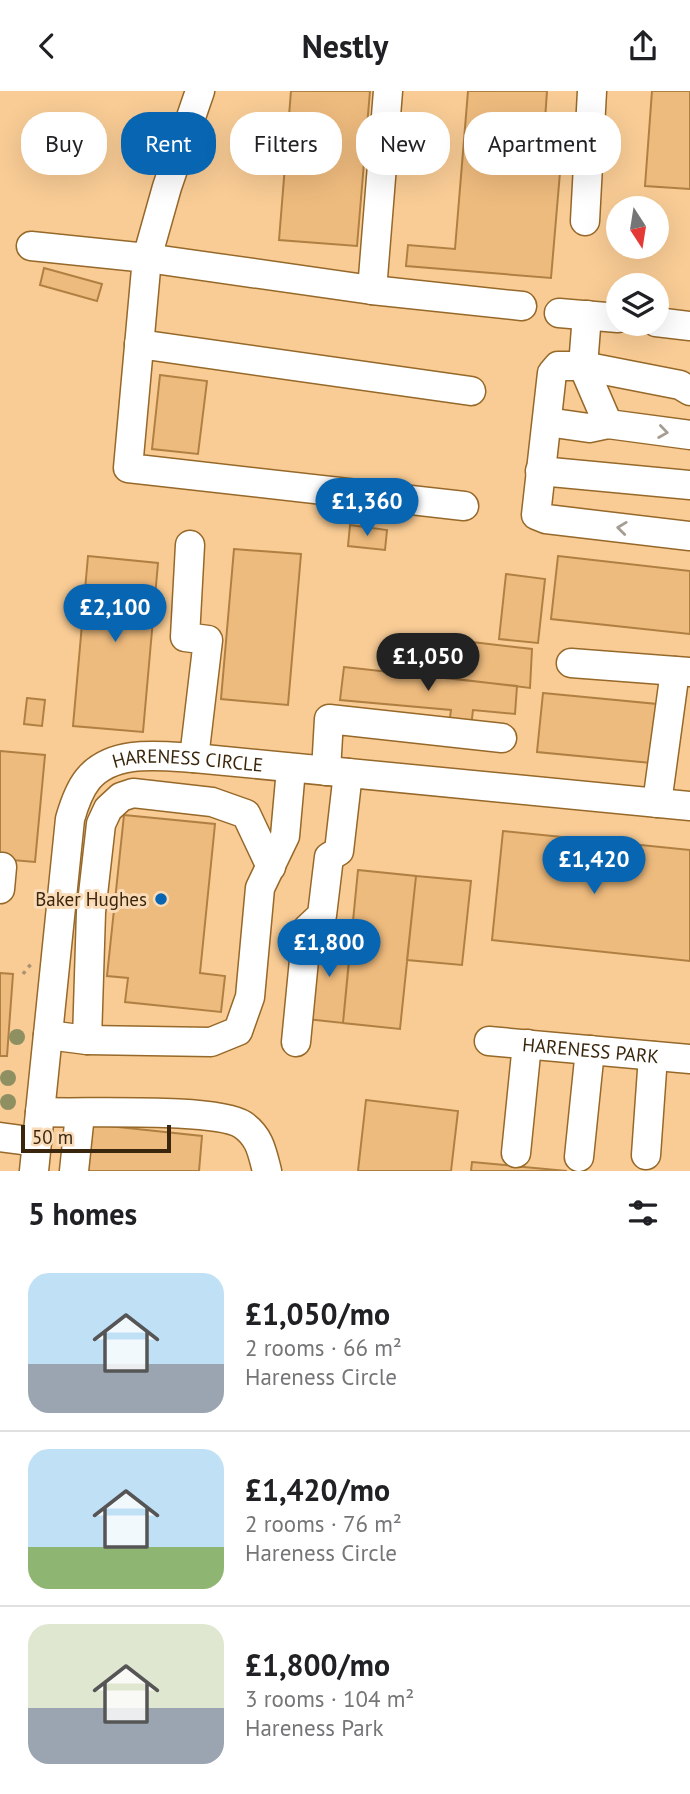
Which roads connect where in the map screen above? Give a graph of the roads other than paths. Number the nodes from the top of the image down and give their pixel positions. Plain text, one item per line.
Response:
1 (200, 91) edge
2 (388, 91) edge
3 (592, 91) edge
4 (585, 221) dead end
5 (31, 246) dead end
6 (148, 258) junction
7 (372, 290) junction
8 (522, 306) dead end
9 (559, 313) dead end
10 (587, 315) junction
11 (606, 317) edge
12 (669, 324) edge
13 (690, 326) edge
14 (139, 344) junction
15 (583, 366) junction
16 (690, 390) edge
17 (471, 391) dead end
18 (547, 422) junction
19 (608, 424) junction
20 (690, 435) edge
21 (540, 471) junction
22 (690, 485) edge
23 (464, 506) dead end
24 (690, 537) edge
25 (190, 545) dead end
26 (571, 663) dead end
27 (683, 672) edge
28 (502, 738) dead end
29 (194, 758) junction
30 (291, 769) junction
31 (337, 772) junction
32 (657, 803) junction
33 (690, 806) edge
34 (271, 867) junction
35 (48, 1035) junction
36 (87, 1040) junction
37 (489, 1041) dead end
38 (296, 1042) dead end
39 (527, 1044) junction
40 (590, 1050) junction
41 (653, 1056) junction
42 (690, 1059) edge
43 (40, 1112) junction
44 (80, 1114) junction
45 (0, 1137) edge
46 (37, 1142) junction
47 (516, 1153) dead end
48 (646, 1155) dead end
49 (579, 1157) dead end
50 (34, 1171) edge
51 (74, 1171) edge
52 (267, 1171) edge

1 - 6 street
2 - 7 street
3 - 4 street
5 - 6 street
6 - 7 street
6 - 14 street
7 - 8 street
9 - 10 street
10 - 11 street
10 - 15 street
12 - 13 street
14 - 17 street
14 - 23 street
15 - 16 street
15 - 18 street
15 - 19 street
18 - 19 street
18 - 21 street
19 -> 20 street
21 - 22 street
24 -> 21 street
25 - 29 street
26 - 27 street
27 - 32 street
28 - 31 street
29 - 30 street, HARENESS CIRCLE
29 - 35 street, HARENESS CIRCLE
30 - 31 street, HARENESS CIRCLE
30 - 34 street
31 - 32 street, HARENESS CIRCLE
31 - 38 street
32 - 33 street, HARENESS CIRCLE
34 - 36 street
34 - 36 street
35 - 36 street
35 - 43 street, HARENESS CIRCLE
37 - 39 street, HARENESS PARK
39 - 40 street, HARENESS PARK
39 - 47 street
40 - 41 street, HARENESS PARK
40 - 49 street
41 - 42 street, HARENESS PARK
41 - 48 street
43 - 44 street
43 - 46 street, HARENESS CIRCLE
44 - 51 street
44 - 52 street
45 - 46 street
46 - 50 street, HARENESS CIRCLE

